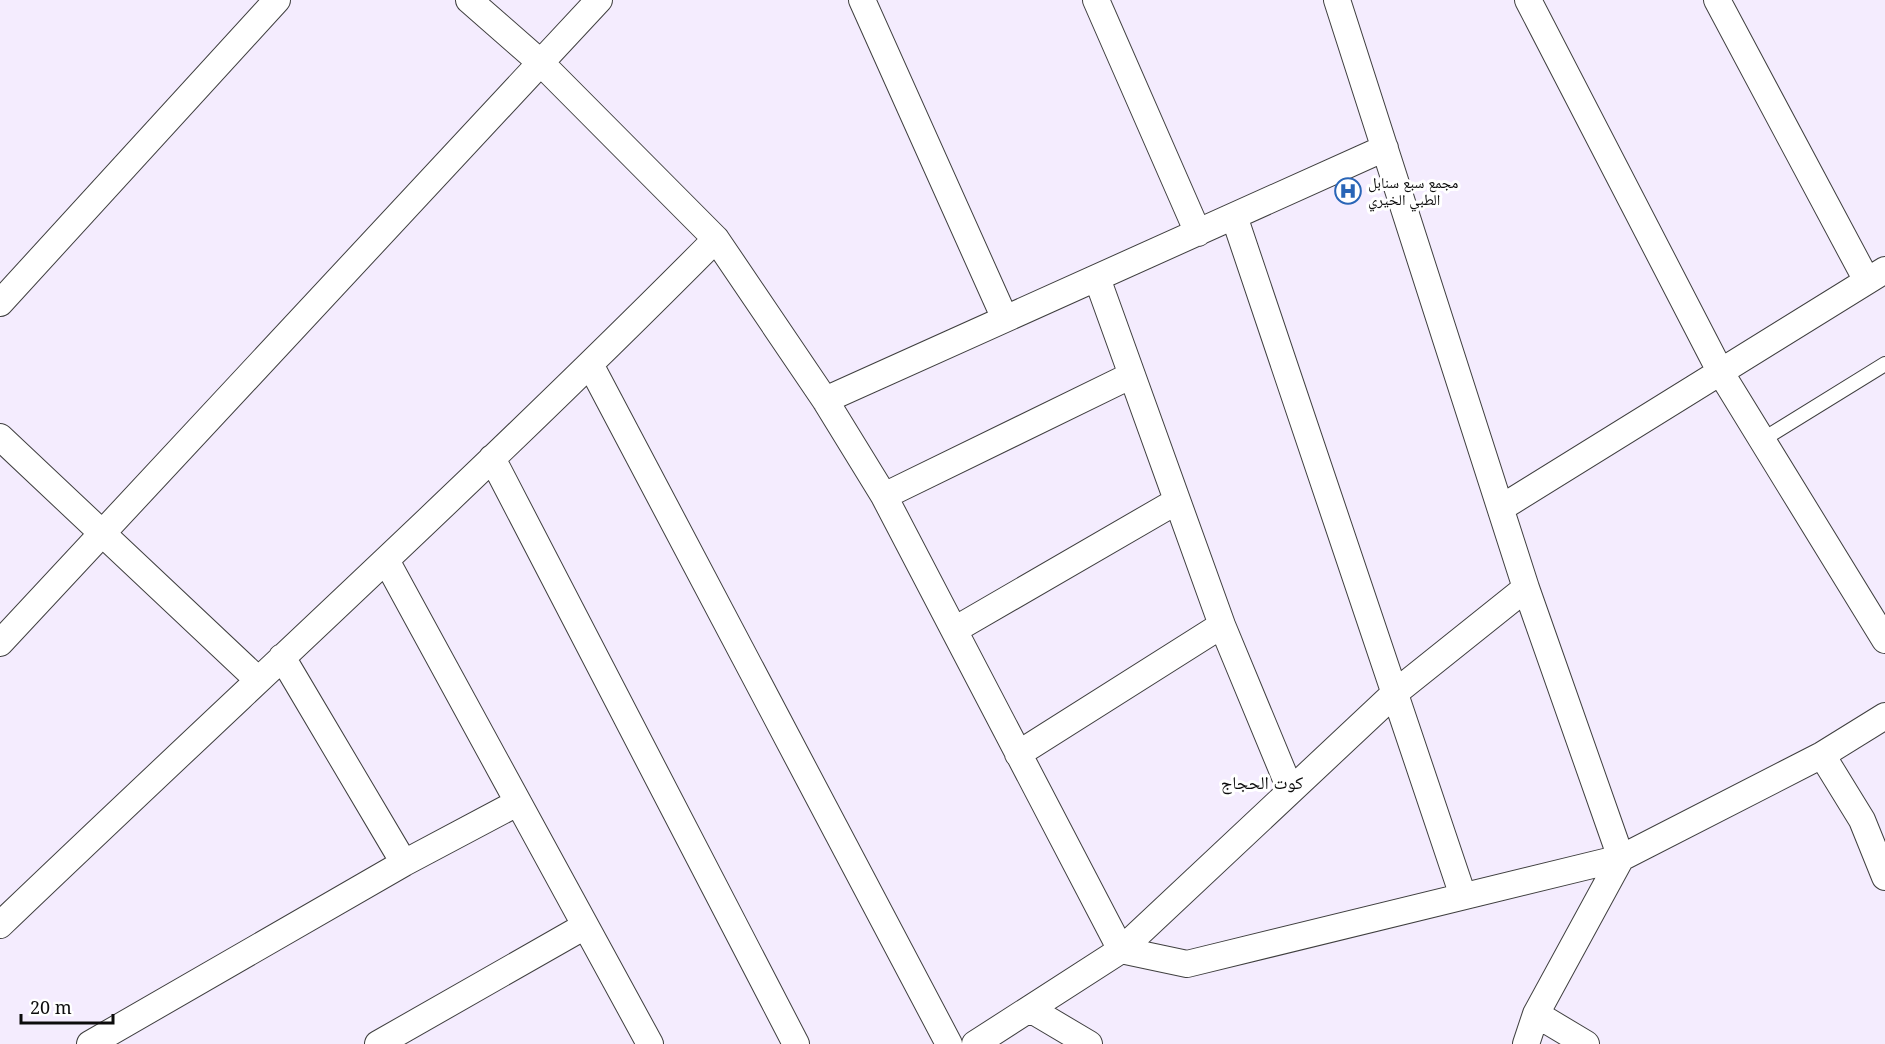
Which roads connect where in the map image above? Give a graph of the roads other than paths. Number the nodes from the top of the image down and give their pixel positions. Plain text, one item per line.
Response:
1 (277, 0) edge
2 (469, 0) edge
3 (599, 0) edge
4 (862, 0) edge
5 (1096, 0) edge
6 (1337, 0) edge
7 (1528, 0) edge
8 (1717, 0) edge
9 (541, 63) junction
10 (1385, 148) junction
11 (1234, 216) junction
12 (1198, 232) junction
13 (716, 239) junction
14 (1876, 276) edge
15 (1097, 278) junction
16 (0, 303) edge
17 (1005, 319) junction
18 (1885, 363) edge
19 (591, 366) junction
20 (1720, 373) junction
21 (1132, 375) junction
22 (825, 400) junction
23 (0, 437) edge
24 (1762, 440) junction
25 (492, 458) junction
26 (884, 496) junction
27 (1178, 501) junction
28 (1501, 508) junction
29 (102, 533) junction
30 (387, 562) junction
31 (1526, 588) junction
32 (1222, 625) junction
33 (956, 629) junction
34 (1885, 640) edge
35 (0, 643) edge
36 (282, 657) junction
37 (257, 679) junction
38 (1396, 692) junction
39 (1885, 716) edge
40 (1018, 754) junction
41 (1822, 755) junction
42 (1290, 789) junction
43 (517, 803) junction
44 (1873, 824) edge
45 (1621, 858) junction
46 (404, 863) junction
47 (1885, 877) edge
48 (1463, 897) junction
49 (0, 925) edge
50 (585, 926) junction
51 (1121, 950) junction
52 (1030, 1009) junction
53 (1536, 1014) junction
54 (90, 1044) edge
55 (378, 1044) edge
56 (650, 1044) edge
57 (796, 1044) edge
58 (949, 1044) edge
59 (975, 1044) edge
60 (1089, 1044) edge
61 (1526, 1044) edge
62 (1586, 1044) edge

1 - 16 street
2 - 9 street
3 - 9 street
4 - 17 street
5 - 12 street
6 - 10 street
7 - 20 street
8 - 14 street
9 - 13 street
9 - 29 street
10 - 11 street
10 - 28 street
11 - 12 street
11 - 38 street
12 - 15 street
13 - 19 street
13 - 22 street
14 - 20 street
15 - 17 street
15 - 21 street
17 - 22 street
18 - 24 lane
19 - 25 street
19 - 58 street
20 - 24 street
20 - 28 street
21 - 26 street
21 - 27 street
22 - 26 street
23 - 29 street
24 - 34 street
25 - 30 street
25 - 57 street
26 - 33 street
27 - 32 street
27 - 33 street
28 - 31 street
29 - 35 street
29 - 37 street
30 - 36 street
30 - 43 street
31 - 38 street
31 - 45 street
32 - 40 street
32 - 42 street
33 - 40 street
36 - 37 street
36 - 46 street
37 - 49 street
38 - 42 street
38 - 48 street
39 - 41 street
40 - 51 street
41 - 44 street
41 - 45 street
42 - 51 street
43 - 46 street
43 - 50 street
44 - 47 street
45 - 48 street
45 - 53 street
46 - 54 street
48 - 51 street
50 - 55 street
50 - 56 street
51 - 52 street
52 - 59 street
52 - 60 street
53 - 61 street
53 - 62 street

